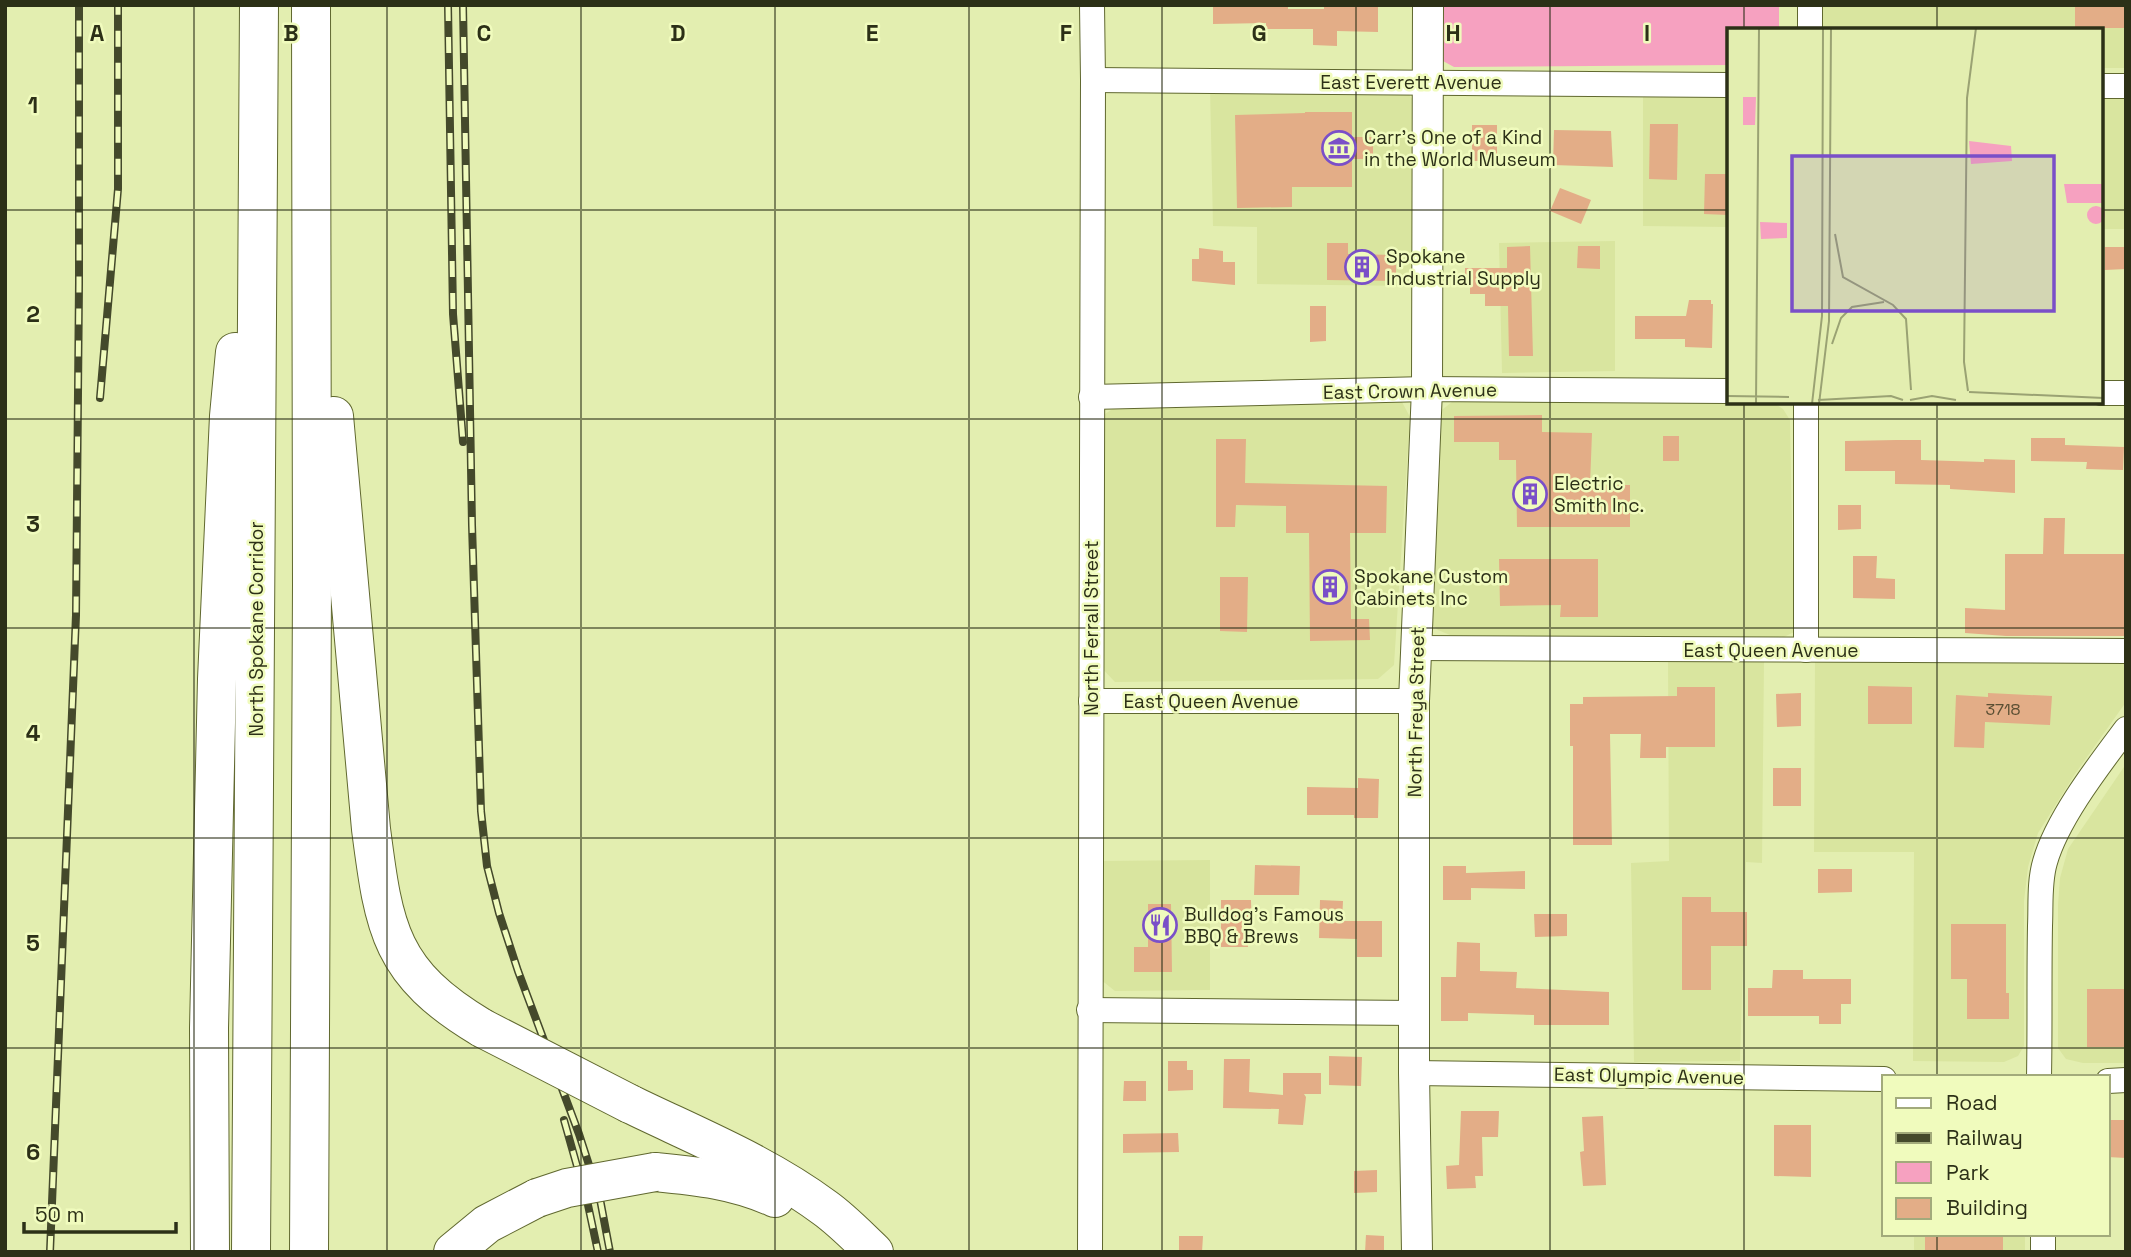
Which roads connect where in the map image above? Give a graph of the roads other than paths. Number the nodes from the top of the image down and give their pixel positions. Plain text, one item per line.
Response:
1 (259, 5) edge
2 (311, 5) edge
3 (1092, 5) edge
4 (1428, 5) edge
5 (1810, 5) edge
6 (1810, 28) edge
7 (259, 75) junction
8 (1093, 80) junction
9 (1429, 82) junction
10 (1727, 85) edge
11 (2103, 86) edge
12 (2126, 86) edge
13 (311, 114) junction
14 (1427, 389) junction
15 (1727, 391) edge
16 (2103, 393) edge
17 (2126, 393) edge
18 (1091, 397) junction
19 (1806, 404) edge
20 (1416, 648) junction
21 (1806, 650) junction
22 (2126, 651) edge
23 (1091, 701) junction
24 (1414, 701) junction
25 (2126, 729) edge
26 (1089, 1010) junction
27 (1415, 1013) junction
28 (1414, 1073) junction
29 (2039, 1075) edge
30 (1882, 1079) edge
31 (210, 1252) edge
32 (251, 1252) edge
33 (309, 1252) edge
34 (453, 1252) edge
35 (849, 1252) edge
36 (874, 1252) edge
37 (1090, 1252) edge
38 (1417, 1252) edge

1 - 7 highway, North Spokane Corridor
2 - 13 highway
3 - 8 street, North Ferrall Street
4 - 9 street, North Freya Street
5 - 6 street
7 - 31 highway
7 - 32 highway, North Spokane Corridor
8 - 9 street, East Everett Avenue
8 - 18 street, North Ferrall Street
9 - 10 street, East Everett Avenue
9 - 14 street, North Freya Street
11 - 12 street
13 - 33 highway
13 - 36 highway, bridge
14 - 15 street, East Crown Avenue
14 - 18 street, East Crown Avenue
14 - 20 street, North Freya Street
16 - 17 street
18 - 23 street, North Ferrall Street
19 - 21 street
20 - 21 street, East Queen Avenue
20 - 24 street, North Freya Street
21 - 22 street, East Queen Avenue
23 - 24 street, East Queen Avenue
23 - 26 street, North Ferrall Street
24 - 27 street, North Freya Street
25 - 29 street
26 - 27 street
26 - 37 street, North Ferrall Street
27 - 28 street, North Freya Street
28 - 30 street, East Olympic Avenue
28 - 38 street, North Freya Street
34 - 35 highway, bridge

